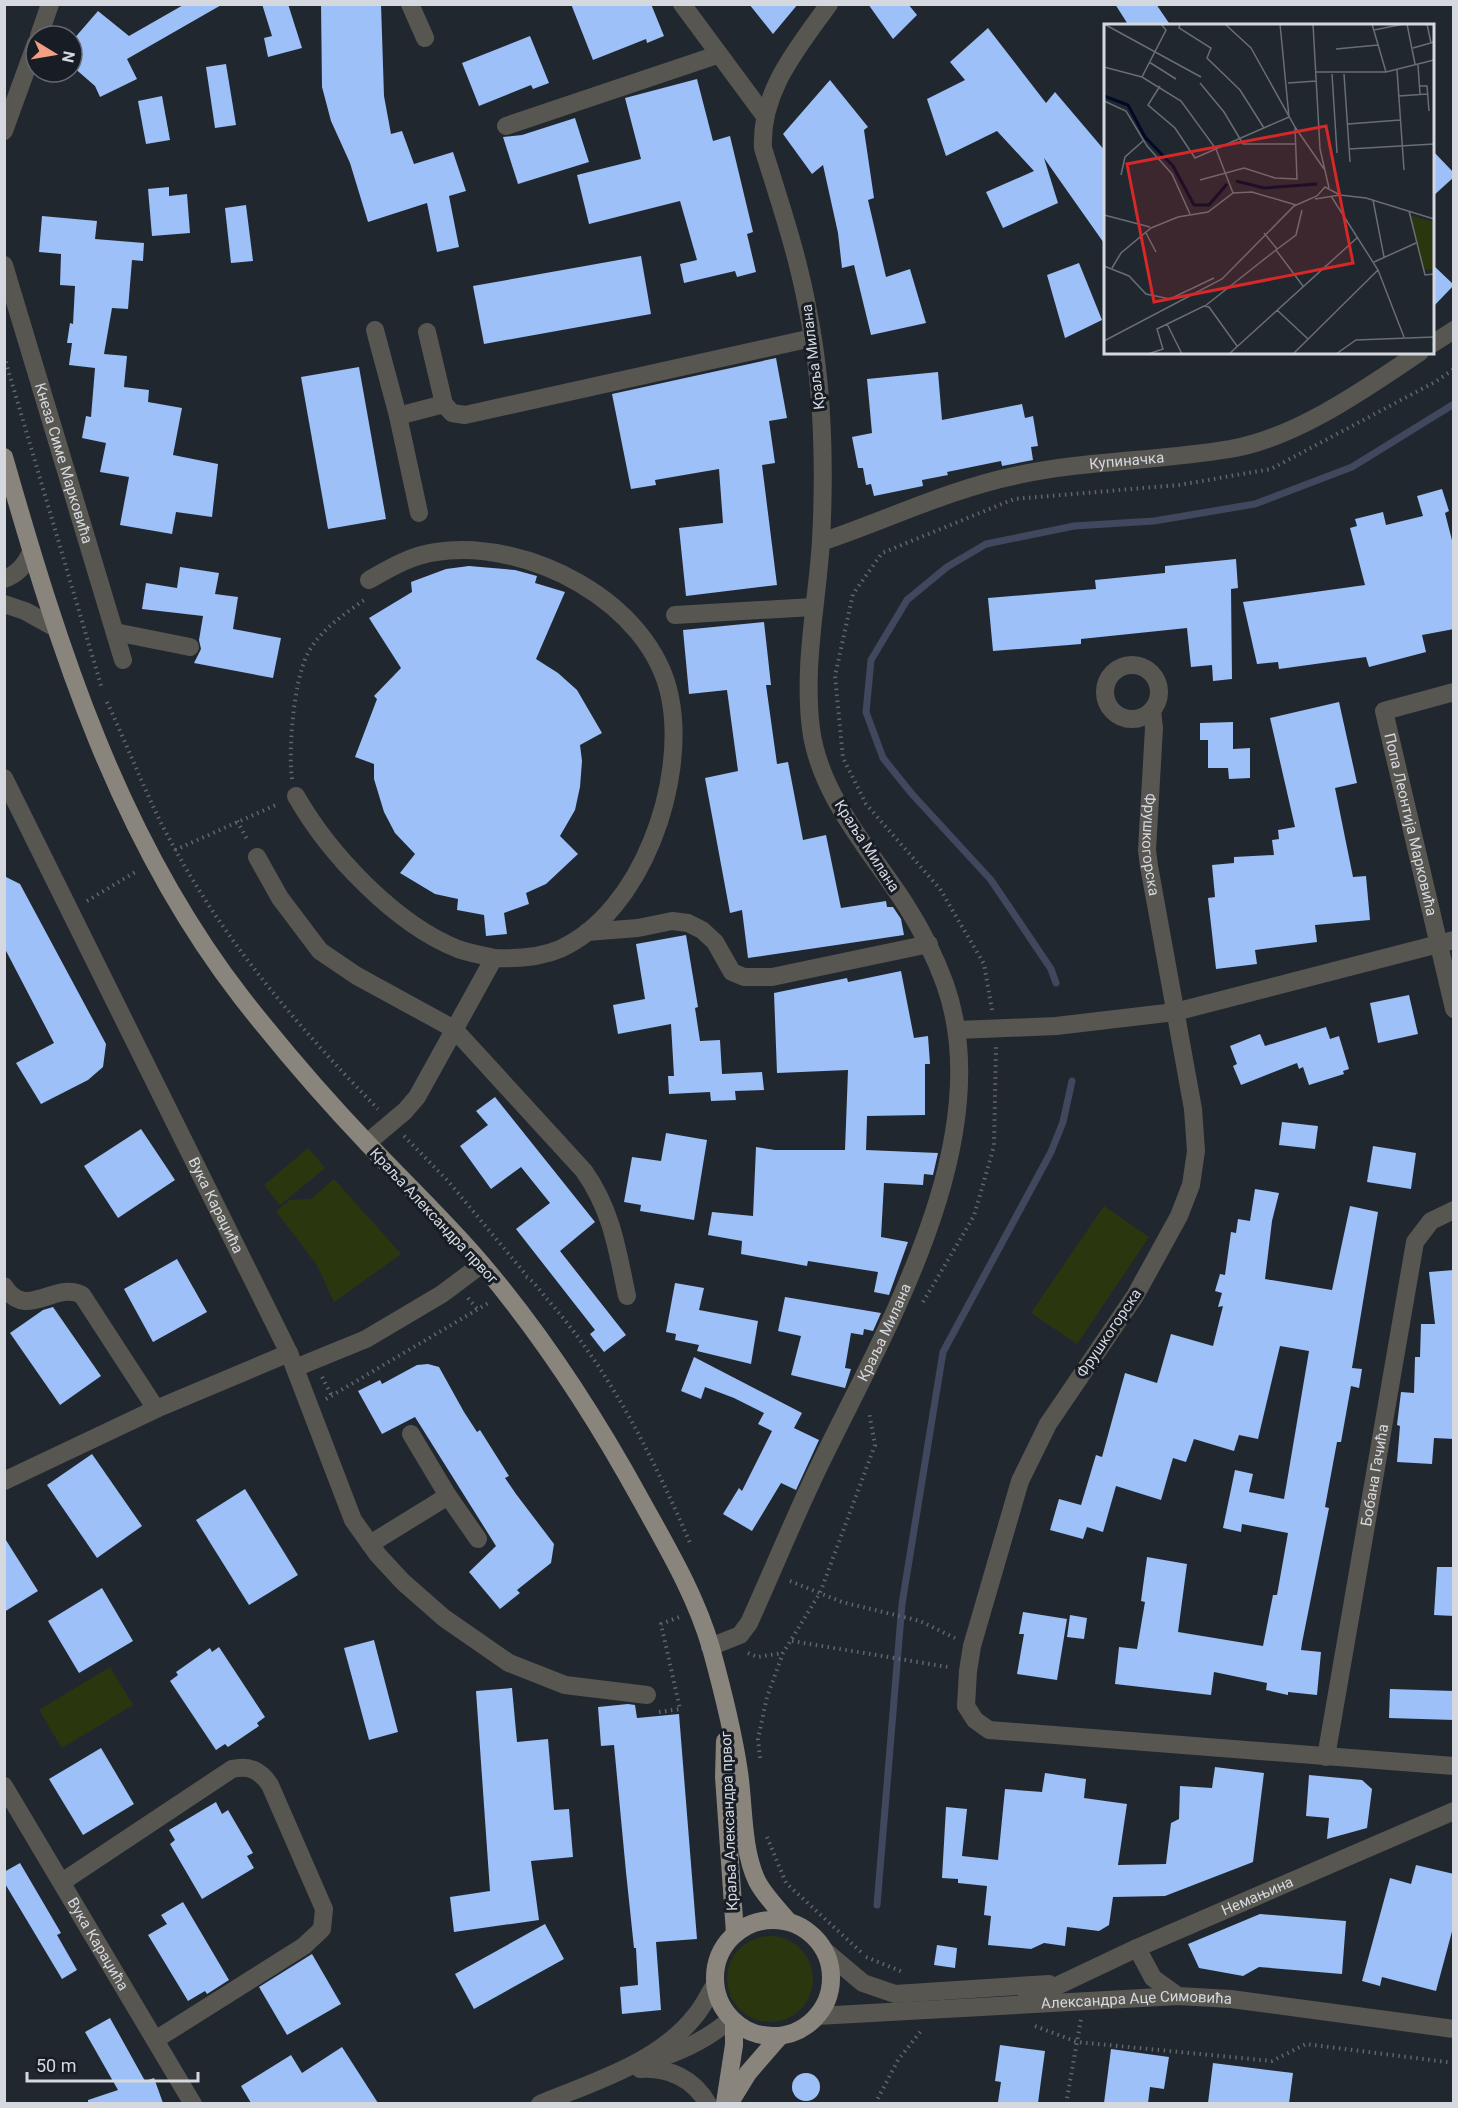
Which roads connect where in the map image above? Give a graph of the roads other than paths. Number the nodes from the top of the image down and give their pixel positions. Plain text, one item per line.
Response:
1 (50, 4) edge
2 (410, 4) edge
3 (682, 4) edge
4 (829, 4) edge
5 (43, 24) edge
6 (425, 38) dead end
7 (717, 55) junction
8 (24, 76) edge
9 (764, 115) junction
10 (506, 126) dead end
11 (4, 131) edge
12 (4, 265) edge
13 (375, 330) dead end
14 (1454, 330) edge
15 (427, 332) dead end
16 (812, 338) junction
17 (1434, 343) edge
18 (1417, 354) edge
19 (444, 404) junction
20 (398, 416) junction
21 (4, 458) edge
22 (418, 513) dead end
23 (821, 542) junction
24 (31, 552) junction
25 (4, 579) edge
26 (369, 580) road end
27 (4, 604) edge
28 (813, 607) junction
29 (675, 615) dead end
30 (54, 627) junction
31 (115, 632) junction
32 (190, 647) dead end
33 (123, 660) dead end
34 (1454, 692) edge
35 (1152, 710) dead end
36 (4, 778) edge
37 (296, 796) road end
38 (257, 857) dead end
39 (587, 932) junction
40 (1447, 942) edge
41 (929, 944) junction
42 (494, 958) junction
43 (1454, 1009) edge
44 (1175, 1012) junction
45 (453, 1029) junction
46 (958, 1030) junction
47 (367, 1143) junction
48 (1454, 1210) edge
49 (482, 1263) junction
50 (4, 1286) edge
51 (627, 1296) dead end
52 (292, 1360) junction
53 (156, 1409) junction
54 (411, 1434) dead end
55 (4, 1481) edge
56 (448, 1496) junction
57 (477, 1539) dead end
58 (370, 1544) junction
59 (710, 1647) junction
60 (647, 1695) road end
61 (725, 1710) junction
62 (1326, 1757) junction
63 (1454, 1766) edge
64 (4, 1786) edge
65 (1454, 1811) edge
66 (62, 1882) junction
67 (788, 1921) junction
68 (735, 1933) junction
69 (1137, 1948) junction
70 (825, 1951) junction
71 (1060, 1982) junction
72 (715, 1985) junction
73 (1178, 1996) junction
74 (1020, 2004) junction
75 (817, 2016) junction
76 (732, 2020) junction
77 (1454, 2029) edge
78 (780, 2036) junction
79 (155, 2040) junction
80 (621, 2070) junction
81 (193, 2103) edge
82 (540, 2103) edge
83 (708, 2103) edge
84 (727, 2103) edge

1 - 5 street
2 - 6 street
3 - 7 street
4 - 9 street, Краља Милана
7 - 9 street
7 - 10 street
8 - 11 street
9 - 16 street, Краља Милана
12 - 31 street, Кнеза Симе Марковића
13 - 20 street
14 - 17 street
15 - 19 street
16 - 19 street
16 - 23 street, Краља Милана
18 - 23 street, Купиначка
19 - 20 street
20 - 22 street
21 - 24 main road, Краља Александра првог
23 - 28 street, Краља Милана
24 - 25 street
24 - 30 main road, Краља Александра првог
26 - 39 street
27 - 30 street
28 - 29 street
28 - 41 street, Краља Милана
30 - 47 main road, Краља Александра првог
31 - 32 street
31 - 33 street, Кнеза Симе Марковића
34 - 40 street, Попа Леонтија Марковића
35 - 44 street, Фрушкогорска
36 - 52 street, Вука Караџића
37 - 42 street
38 - 45 street
39 - 41 street
39 - 42 street
40 - 43 street, Попа Леонтија Марковића
40 - 44 street
41 - 46 street, Краља Милана
42 - 45 street
44 - 46 street
44 - 62 street, Фрушкогорска
45 - 47 street
45 - 51 street
46 - 59 street, Краља Милана
47 - 49 main road, Краља Александра првог
48 - 62 street, Бобана Гачића
49 - 52 street
49 - 59 main road, Краља Александра првог
50 - 53 street
52 - 53 street
52 - 58 street, Вука Караџића
53 - 55 street
54 - 56 street
56 - 57 street
56 - 58 street
58 - 60 street, Вука Караџића
59 - 61 main road, Краља Александра првог
61 - 67 main road, Краља Александра првог
61 - 68 main road, Краља Александра првог
62 - 63 street
64 - 66 street, Вука Караџића
65 - 69 street, Немањина
66 - 79 street, Вука Караџића
66 - 79 street
67 - 68 main road, Краља Александра првог
67 - 70 main road, Краља Александра првог
68 - 72 main road
69 - 71 street, Немањина
69 - 73 street
70 - 71 street, Александра Аце Симовића
70 - 75 main road
71 - 74 street
72 - 76 main road
72 - 80 street
73 - 74 street, Александра Аце Симовића
73 - 77 street, Александра Аце Симовића
74 - 75 street, Александра Аце Симовића
75 - 78 main road
76 - 78 main road
76 - 80 street
76 - 84 main road
78 - 84 main road
79 - 81 street, Вука Караџића
80 - 82 street
80 - 83 street

